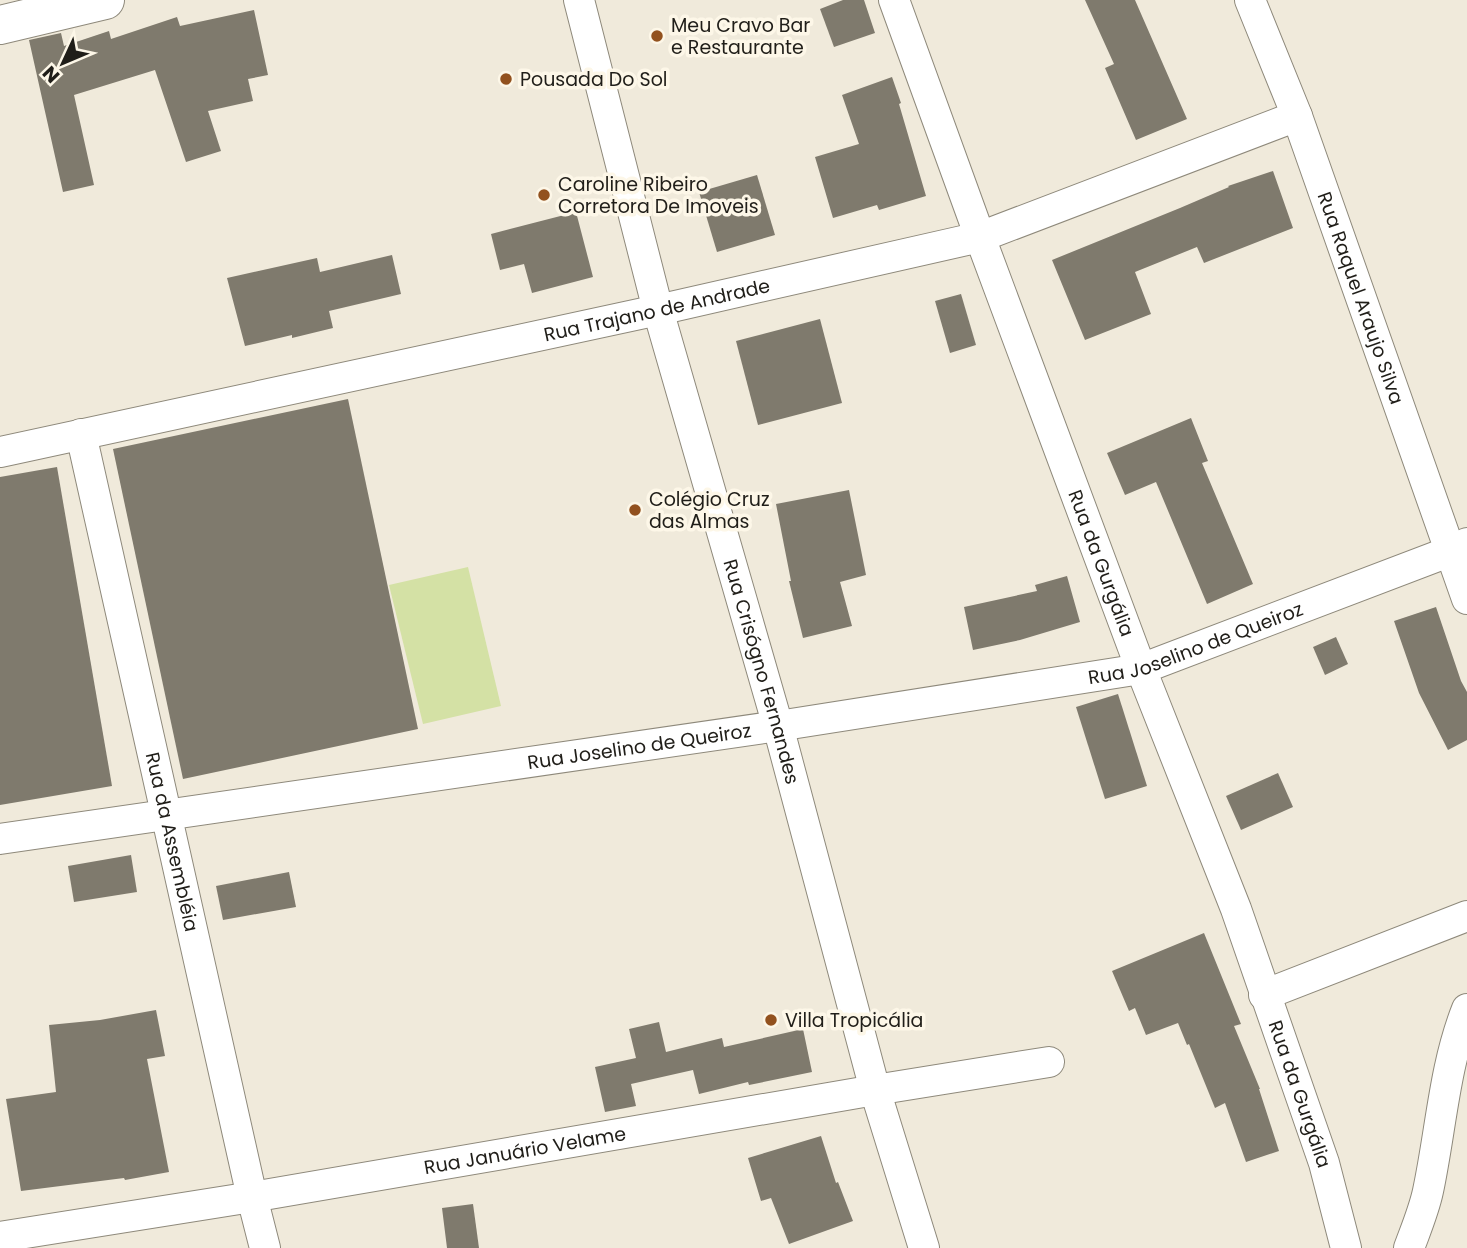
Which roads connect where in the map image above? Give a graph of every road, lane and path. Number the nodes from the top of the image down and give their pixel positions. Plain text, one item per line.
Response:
1 (105, 0) edge
2 (579, 0) edge
3 (894, 0) edge
4 (1250, 0) edge
5 (0, 24) edge
6 (1297, 116) junction
7 (980, 237) junction
8 (658, 310) junction
9 (81, 434) junction
10 (0, 452) edge
11 (1459, 547) edge
12 (1467, 599) edge
13 (1141, 669) junction
14 (778, 726) junction
15 (166, 815) junction
16 (0, 839) edge
17 (1467, 916) edge
18 (1264, 995) junction
19 (1467, 1009) edge
20 (1049, 1062) dead end
21 (875, 1090) junction
22 (252, 1197) junction
23 (0, 1237) edge
24 (919, 1239) edge
25 (265, 1248) edge
26 (1346, 1248) edge
27 (1409, 1248) edge

1 - 5 main road
2 - 8 street, Rua Crisógno Fernandes
3 - 7 street, Rua da Gurgália
4 - 6 street, Rua Raquel Araujo Silva
6 - 7 street, Rua Trajano de Andrade
6 - 11 street, Rua Raquel Araujo Silva
7 - 8 street, Rua Trajano de Andrade
7 - 13 street, Rua da Gurgália
8 - 9 street, Rua Trajano de Andrade
8 - 14 street, Rua Crisógno Fernandes
9 - 10 street, Rua Trajano de Andrade
9 - 15 street, Rua da Assembléia
11 - 12 street, Rua Raquel Araujo Silva
11 - 13 street, Rua Joselino de Queiroz
13 - 14 street, Rua Joselino de Queiroz
13 - 18 street, Rua da Gurgália
14 - 15 street, Rua Joselino de Queiroz
14 - 21 street, Rua Crisógno Fernandes
15 - 16 street, Rua Joselino de Queiroz
15 - 22 street, Rua da Assembléia
17 - 18 street
18 - 26 street, Rua da Gurgália
19 - 27 street
20 - 21 street, Rua Januário Velame
21 - 22 street, Rua Januário Velame
21 - 24 street, Rua Crisógno Fernandes
22 - 23 street, Rua Januário Velame
22 - 25 street, Rua da Assembléia

